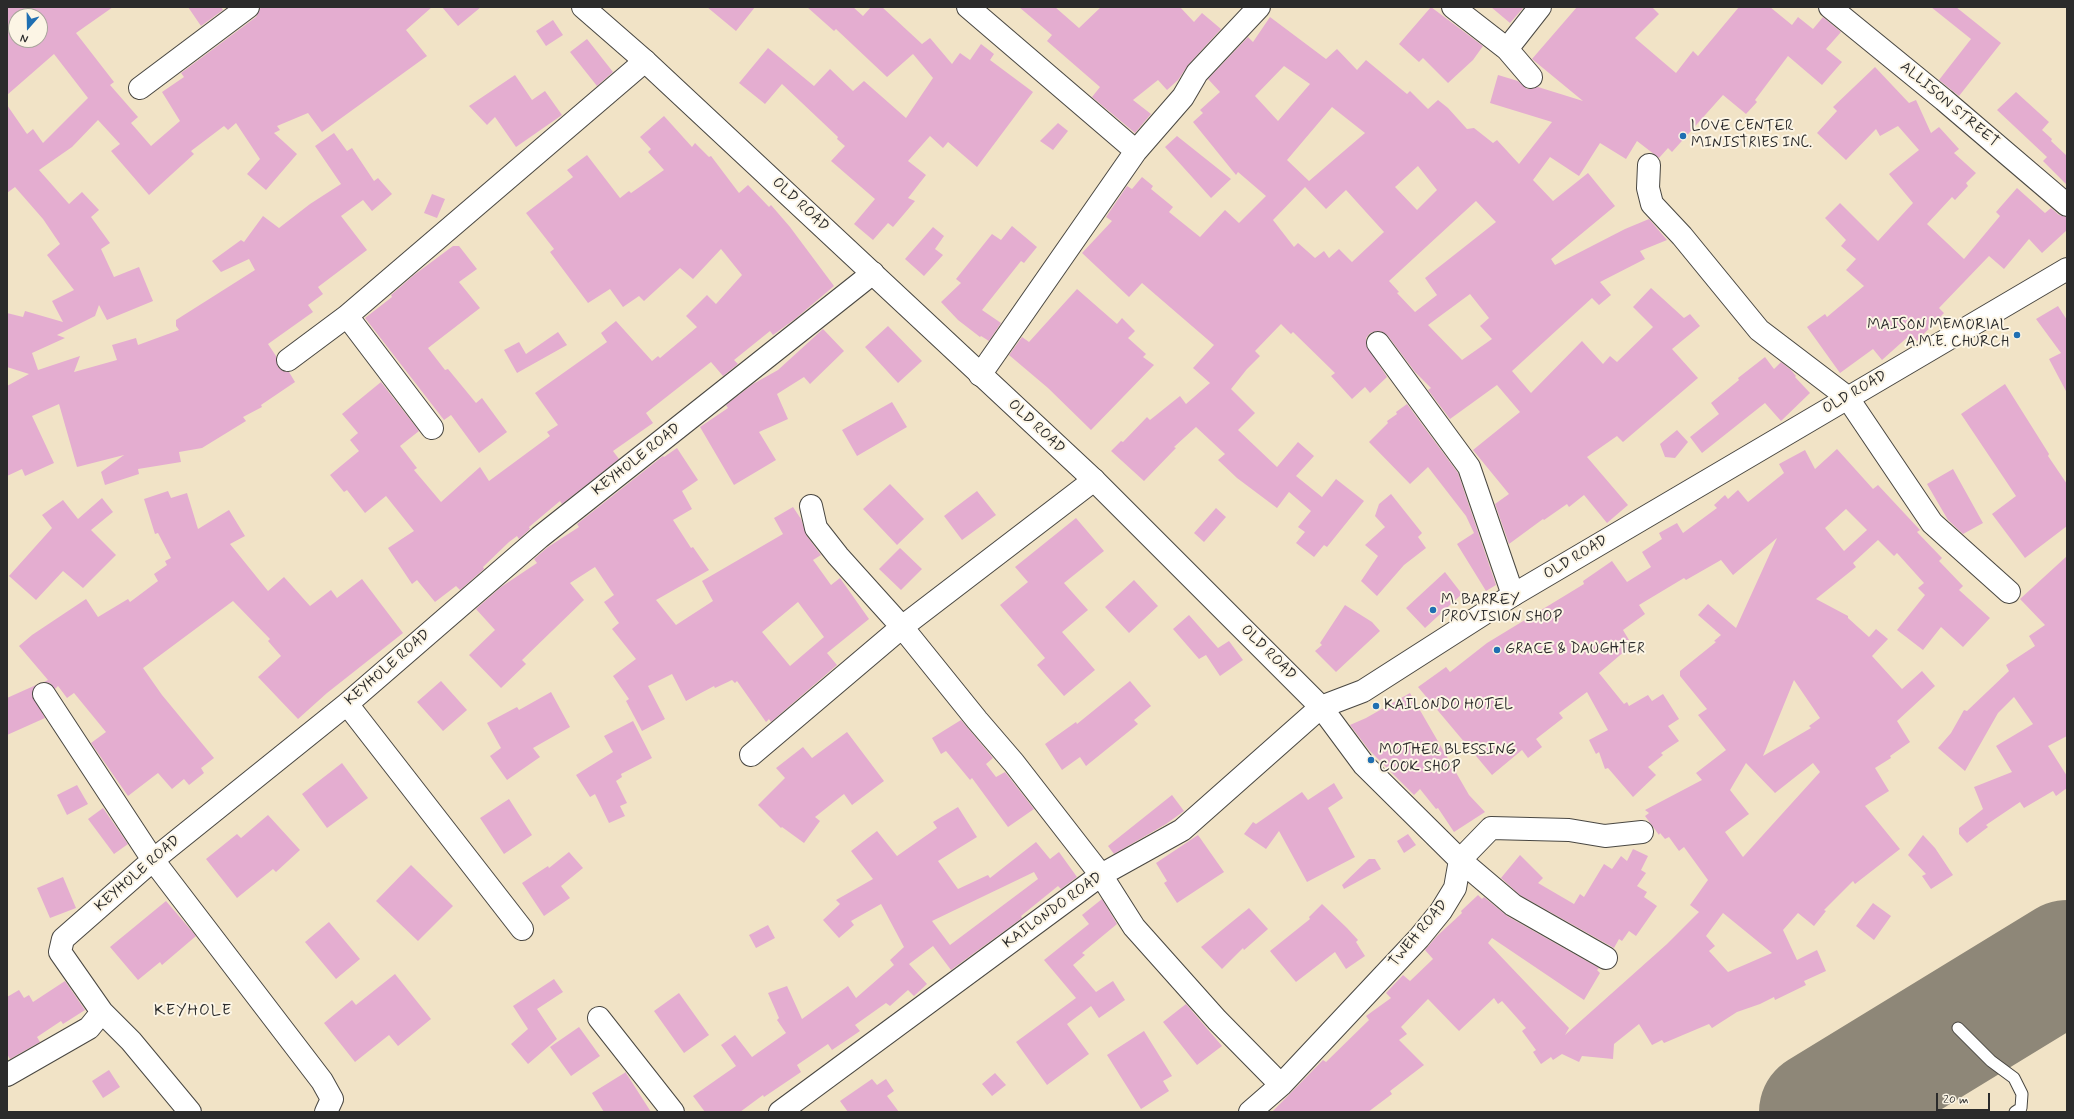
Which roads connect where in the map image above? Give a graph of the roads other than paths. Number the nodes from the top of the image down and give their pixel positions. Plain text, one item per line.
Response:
1 (248, 7) edge
2 (584, 7) edge
3 (968, 7) edge
4 (1259, 7) edge
5 (1453, 7) edge
6 (1540, 7) edge
7 (1830, 7) edge
8 (1507, 49) junction
9 (645, 61) junction
10 (1531, 77) dead end
11 (140, 88) dead end
12 (1136, 151) junction
13 (1649, 165) dead end
14 (2067, 205) edge
15 (2067, 269) edge
16 (873, 273) junction
17 (347, 316) junction
18 (1378, 343) dead end
19 (288, 360) dead end
20 (980, 375) junction
21 (1847, 397) junction
22 (432, 428) dead end
23 (1094, 480) junction
24 (811, 506) dead end
25 (2009, 592) dead end
26 (1513, 595) junction
27 (902, 627) junction
28 (44, 694) dead end
29 (347, 704) junction
30 (1321, 707) junction
31 (751, 755) dead end
32 (1642, 832) dead end
33 (153, 860) junction
34 (1460, 860) junction
35 (1101, 875) junction
36 (522, 928) dead end
37 (1606, 958) dead end
38 (102, 1012) junction
39 (598, 1018) dead end
40 (1958, 1028) dead end
41 (7, 1075) edge
42 (1281, 1085) junction
43 (190, 1112) edge
44 (326, 1112) edge
45 (673, 1112) edge
46 (780, 1112) edge
47 (1250, 1112) edge
48 (2015, 1112) edge

1 - 11 street
2 - 9 street, OLD ROAD
3 - 12 street
4 - 12 street
5 - 8 street
6 - 8 street
7 - 14 street, ALLISON STREET
8 - 10 street
9 - 16 street, OLD ROAD
9 - 17 street
12 - 20 street
13 - 21 street
15 - 21 street, OLD ROAD
16 - 20 street, OLD ROAD
16 - 29 street, KEYHOLE ROAD
17 - 19 street
17 - 22 street
18 - 26 street
20 - 23 street, OLD ROAD
21 - 25 street
21 - 26 street, OLD ROAD
23 - 27 street
23 - 30 street, OLD ROAD
24 - 27 street
26 - 30 street, OLD ROAD
27 - 31 street
27 - 35 street
28 - 33 street
29 - 33 street, KEYHOLE ROAD
29 - 36 street
30 - 34 street
30 - 35 street, KAILONDO ROAD
32 - 34 street
33 - 38 street, KEYHOLE ROAD
33 - 44 street
34 - 37 street
34 - 42 street, TWEH ROAD
35 - 42 street
35 - 46 street, KAILONDO ROAD
38 - 41 street
38 - 43 street, KEYHOLE ROAD
39 - 45 street
40 - 48 lane
42 - 47 street, TWEH ROAD

